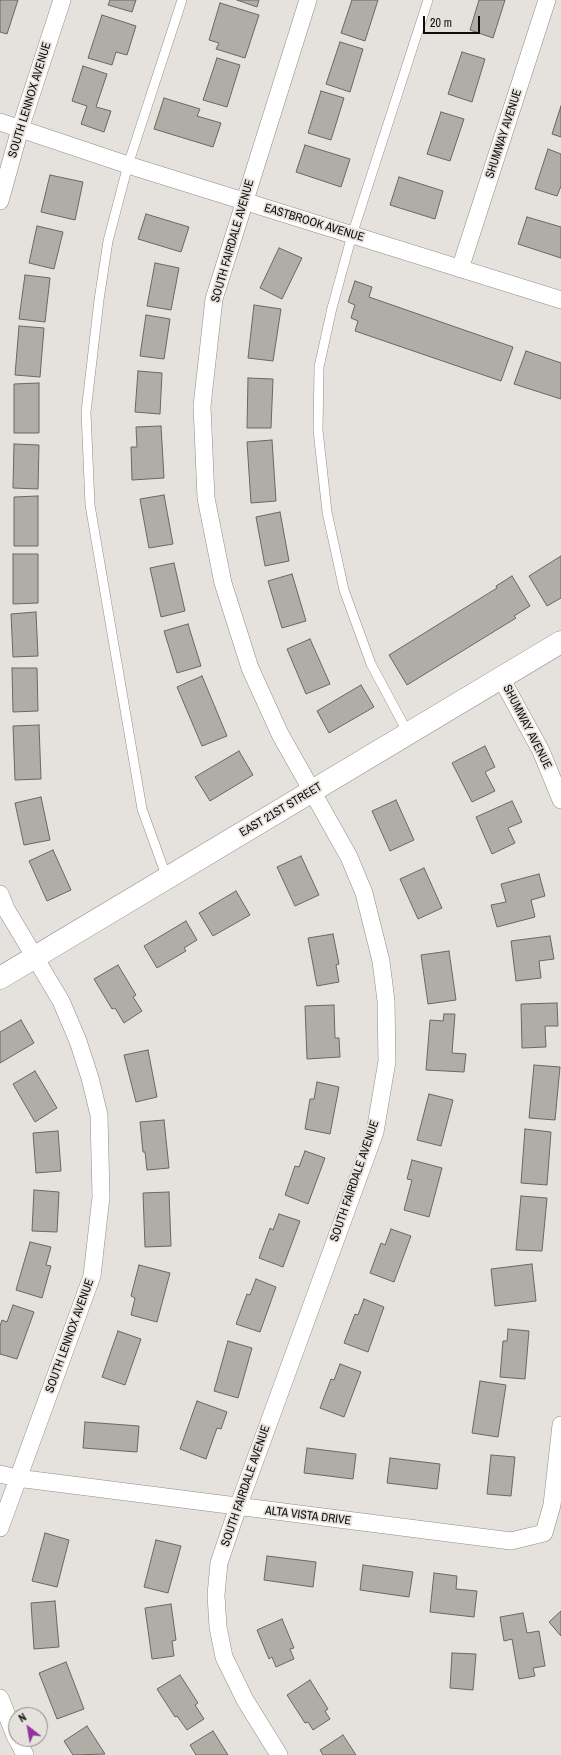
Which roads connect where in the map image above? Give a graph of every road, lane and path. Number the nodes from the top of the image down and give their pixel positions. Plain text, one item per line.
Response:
1 (62, 0) edge
2 (182, 0) edge
3 (308, 0) edge
4 (428, 0) edge
5 (547, 0) edge
6 (0, 122) edge
7 (20, 129) junction
8 (128, 165) junction
9 (0, 201) edge
10 (244, 201) junction
11 (352, 235) junction
12 (460, 269) junction
13 (561, 300) edge
14 (561, 642) edge
15 (501, 678) junction
16 (408, 733) junction
17 (312, 791) junction
18 (561, 800) edge
19 (167, 878) junction
20 (0, 894) edge
21 (35, 957) junction
22 (0, 978) edge
23 (561, 1424) edge
24 (0, 1474) edge
25 (17, 1478) junction
26 (238, 1507) junction
27 (0, 1528) edge
28 (0, 1698) edge
29 (8, 1718) edge
30 (279, 1755) edge

1 - 7 street, SOUTH LENNOX AVENUE
2 - 8 lane
3 - 10 street, SOUTH FAIRDALE AVENUE
4 - 11 lane
5 - 12 street, SHUMWAY AVENUE
6 - 7 street, EASTBROOK AVENUE
7 - 8 street, EASTBROOK AVENUE
7 - 9 street, SOUTH LENNOX AVENUE
8 - 10 street, EASTBROOK AVENUE
8 - 19 lane
10 - 11 street, EASTBROOK AVENUE
10 - 17 street, SOUTH FAIRDALE AVENUE
11 - 12 street, EASTBROOK AVENUE
11 - 16 lane
12 - 13 street, EASTBROOK AVENUE
14 - 15 street, EAST 21ST STREET
15 - 16 street, EAST 21ST STREET
15 - 18 street, SHUMWAY AVENUE
16 - 17 street, EAST 21ST STREET
17 - 19 street, EAST 21ST STREET
17 - 26 street, SOUTH FAIRDALE AVENUE
19 - 21 street, EAST 21ST STREET
20 - 21 street, SOUTH LENNOX AVENUE
21 - 22 street, EAST 21ST STREET
21 - 25 street, SOUTH LENNOX AVENUE
23 - 26 street, ALTA VISTA DRIVE
24 - 25 street, ALTA VISTA DRIVE
25 - 26 street, ALTA VISTA DRIVE
25 - 27 street, SOUTH LENNOX AVENUE
26 - 30 street, SOUTH FAIRDALE AVENUE
28 - 29 street

